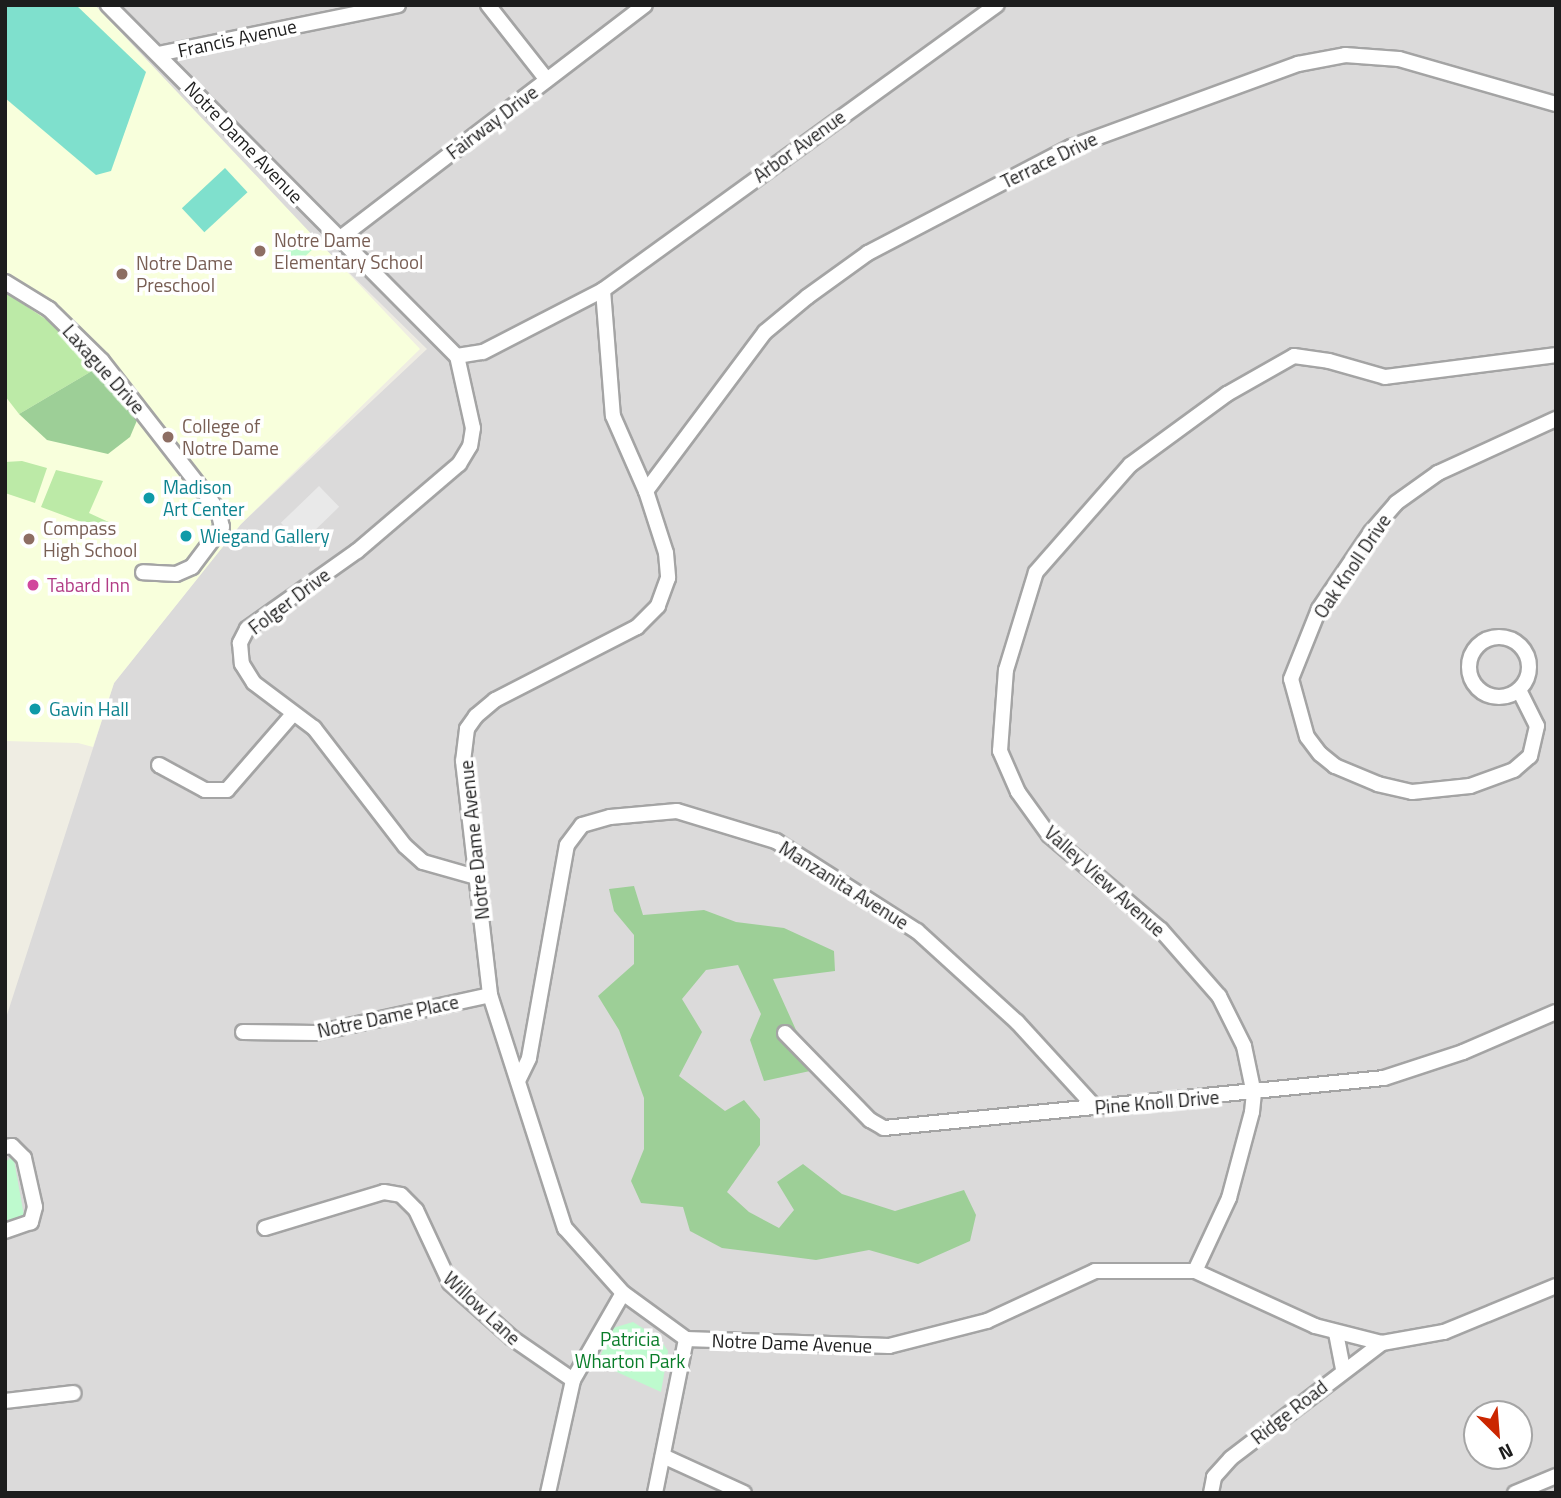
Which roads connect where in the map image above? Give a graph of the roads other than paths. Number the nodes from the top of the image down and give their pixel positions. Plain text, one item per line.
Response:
1 (108, 5) edge
2 (398, 5) edge
3 (488, 5) edge
4 (645, 5) edge
5 (997, 5) edge
6 (158, 54) junction
7 (547, 80) junction
8 (1556, 104) edge
9 (339, 239) junction
10 (5, 282) edge
11 (603, 290) junction
12 (1556, 355) edge
13 (457, 356) junction
14 (1556, 419) edge
15 (646, 491) junction
16 (143, 572) dead end
17 (1518, 690) junction
18 (293, 714) junction
19 (159, 765) dead end
20 (480, 878) junction
21 (490, 995) junction
22 (1556, 1012) edge
23 (243, 1032) dead end
24 (785, 1033) dead end
25 (518, 1081) junction
26 (1254, 1094) junction
27 (1095, 1107) junction
28 (5, 1147) edge
29 (265, 1228) dead end
30 (5, 1231) edge
31 (1195, 1271) junction
32 (1556, 1286) edge
33 (623, 1293) junction
34 (1336, 1333) junction
35 (686, 1339) junction
36 (1382, 1343) junction
37 (1343, 1370) junction
38 (573, 1380) junction
39 (74, 1393) dead end
40 (5, 1401) edge
41 (663, 1456) junction
42 (1556, 1476) edge
43 (548, 1493) edge
44 (655, 1493) edge
45 (744, 1493) edge
46 (1211, 1493) edge
47 (1515, 1493) edge

1 - 6 street, Notre Dame Avenue
2 - 6 street, Francis Avenue
3 - 7 street
4 - 7 street, Fairway Drive
5 - 11 street, Arbor Avenue
6 - 9 street, Notre Dame Avenue
7 - 9 street, Fairway Drive
8 - 15 street, Terrace Drive
9 - 13 street, Notre Dame Avenue
10 - 16 street, Laxague Drive
11 - 13 street
11 - 15 street, Notre Dame Avenue
12 - 26 street, Valley View Avenue
13 - 18 street, Folger Drive
14 - 17 street, Oak Knoll Drive
15 - 20 street, Notre Dame Avenue
17 - 17 street
18 - 19 street
18 - 20 street, Folger Drive
20 - 21 street, Notre Dame Avenue
21 - 23 street, Notre Dame Place
21 - 25 street, Notre Dame Avenue
22 - 26 street, Pine Knoll Drive
24 - 27 street, Pine Knoll Drive
25 - 27 street, Manzanita Avenue
25 - 33 street, Notre Dame Avenue
26 - 27 street, Pine Knoll Drive
26 - 31 street, Valley View Avenue
28 - 30 street
29 - 38 street, Willow Lane
31 - 34 street, Notre Dame Avenue
31 - 35 street, Notre Dame Avenue
32 - 36 street, Notre Dame Avenue
33 - 35 street, Notre Dame Avenue
33 - 38 street
34 - 36 street, Notre Dame Avenue
34 - 37 street
35 - 41 street
36 - 37 street, Ridge Road
37 - 46 street, Ridge Road
38 - 43 street
39 - 40 street
41 - 44 street
41 - 45 street
42 - 47 street

